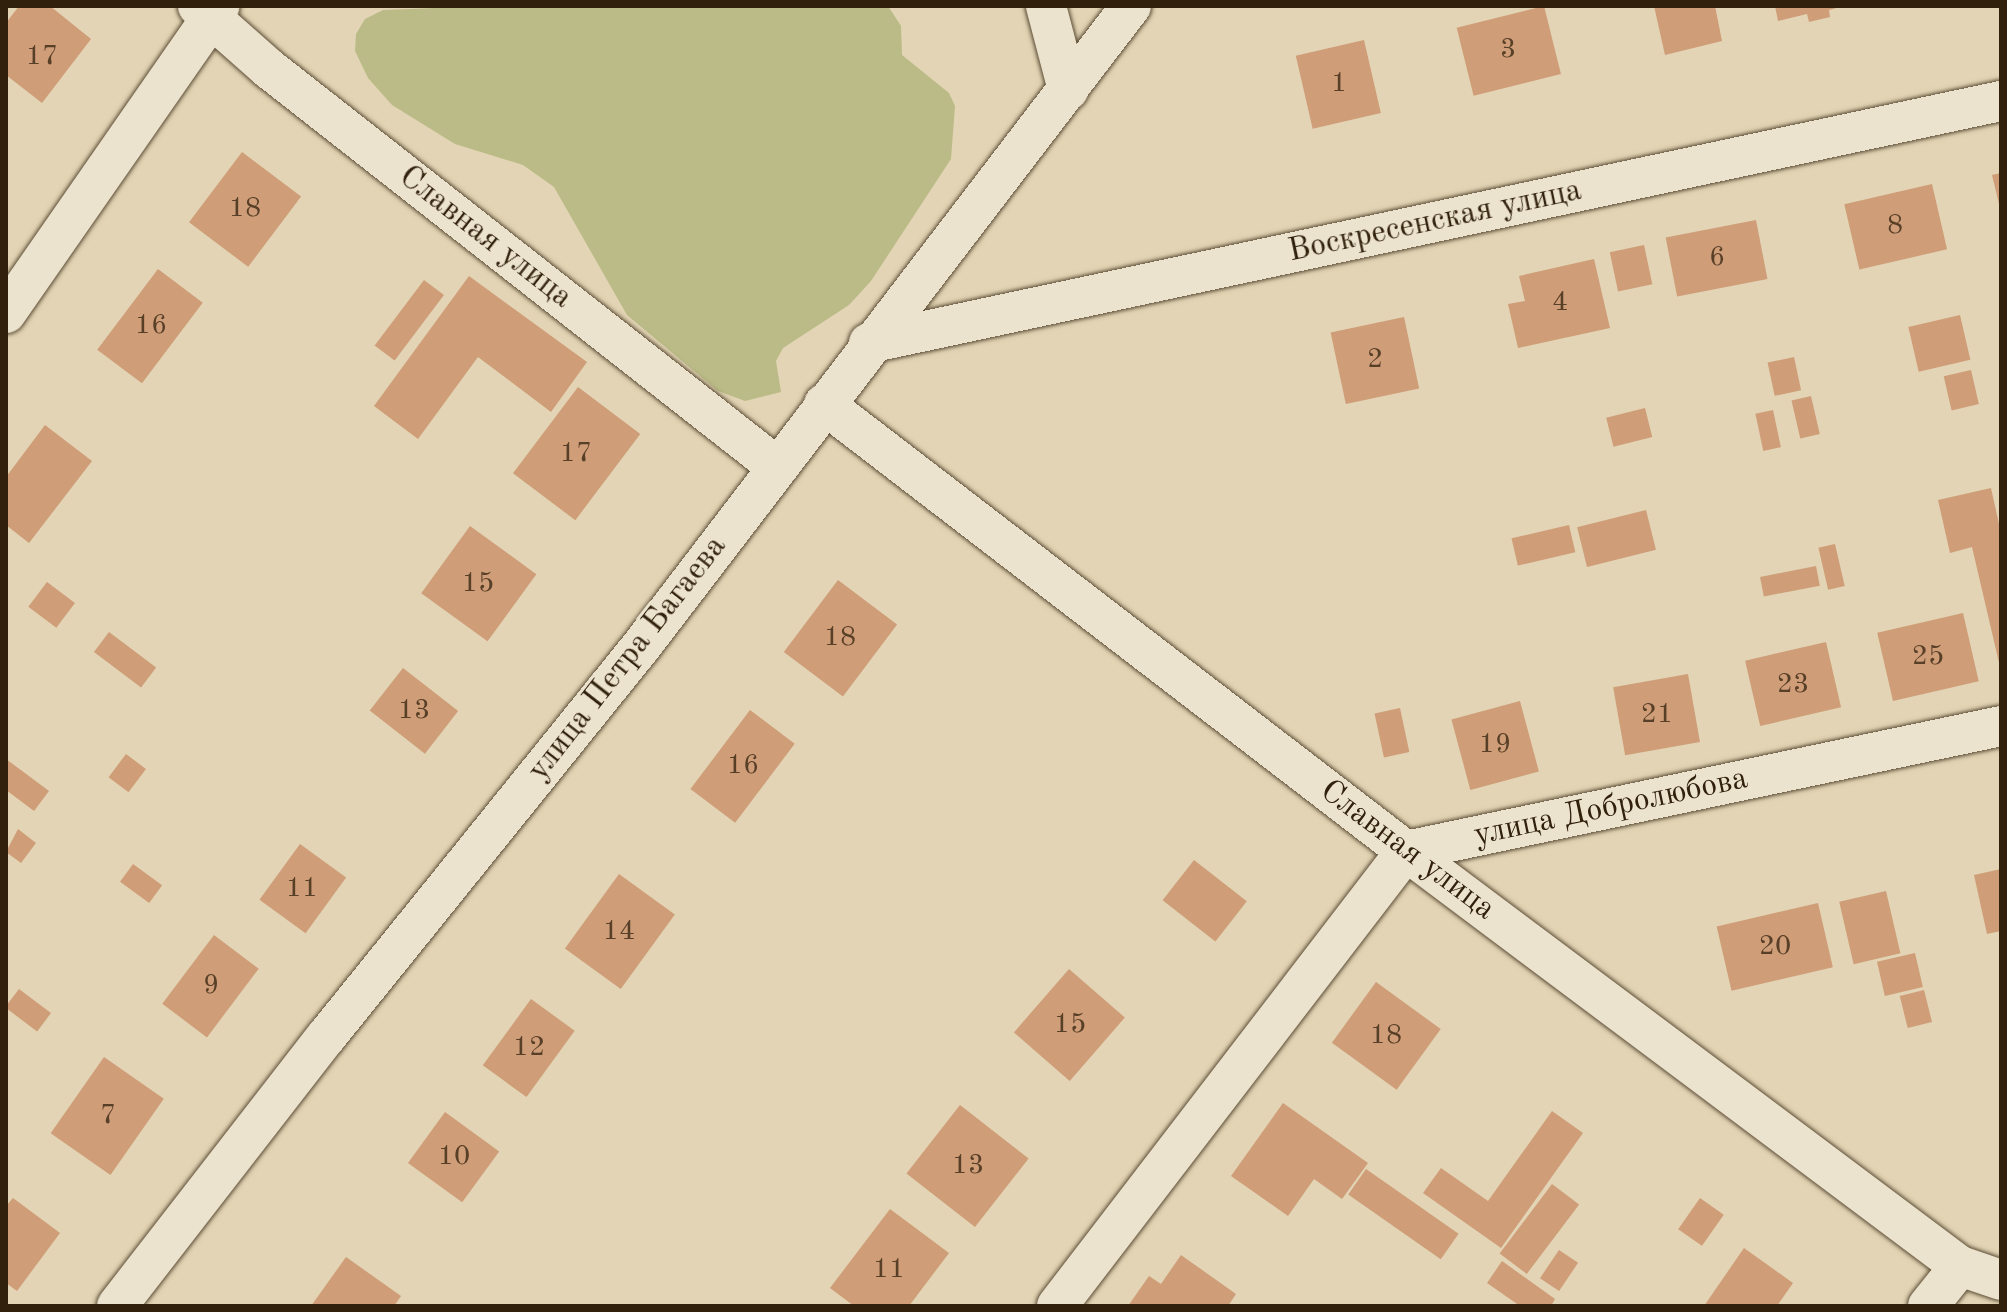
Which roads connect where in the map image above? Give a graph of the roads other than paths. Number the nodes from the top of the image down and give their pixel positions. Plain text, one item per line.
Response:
1 (1046, 6) edge
2 (1131, 6) edge
3 (209, 10) edge
4 (1068, 90) junction
5 (2001, 101) edge
6 (6, 313) edge
7 (869, 343) junction
8 (824, 404) junction
9 (776, 466) junction
10 (2001, 726) edge
11 (1406, 851) junction
12 (1960, 1266) junction
13 (2001, 1280) edge
14 (117, 1306) edge
15 (1057, 1306) edge
16 (1928, 1306) edge

1 - 4 street
2 - 4 street, улица Петра Багаева
3 - 6 street
3 - 9 street, Славная улица
4 - 7 street, улица Петра Багаева
5 - 7 street, Воскресенская улица
7 - 8 street, улица Петра Багаева
8 - 9 street, улица Петра Багаева
8 - 11 street, Славная улица
9 - 14 street, улица Петра Багаева
10 - 11 street, улица Добролюбова
11 - 12 street, Славная улица
11 - 15 street
12 - 13 street, Славная улица
12 - 16 street

